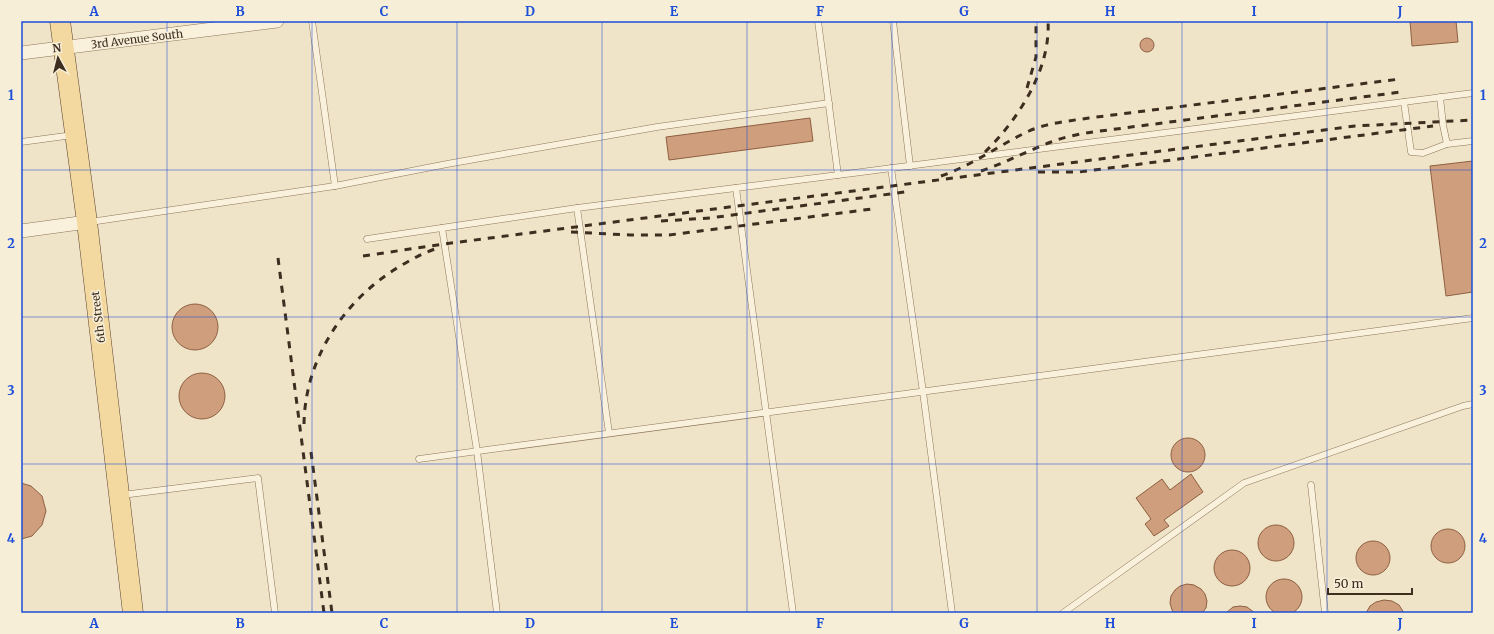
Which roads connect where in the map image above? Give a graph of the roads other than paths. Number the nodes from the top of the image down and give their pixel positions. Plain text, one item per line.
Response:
1 (60, 21) edge
2 (277, 21) edge
3 (312, 21) edge
4 (818, 21) edge
5 (893, 21) edge
6 (64, 48) junction
7 (21, 53) edge
8 (1473, 93) edge
9 (1440, 97) junction
10 (1404, 102) junction
11 (829, 103) junction
12 (75, 134) junction
13 (1473, 141) edge
14 (21, 142) edge
15 (1447, 144) junction
16 (910, 166) junction
17 (891, 168) junction
18 (838, 175) junction
19 (335, 186) junction
20 (736, 188) junction
21 (577, 208) junction
22 (87, 222) junction
23 (442, 228) junction
24 (21, 231) edge
25 (367, 239) dead end
26 (1473, 318) edge
27 (923, 392) junction
28 (1473, 404) edge
29 (766, 412) junction
30 (609, 433) junction
31 (477, 451) junction
32 (419, 459) dead end
33 (1311, 486) dead end
34 (119, 495) junction
35 (133, 613) edge
36 (275, 613) edge
37 (497, 613) edge
38 (793, 613) edge
39 (952, 613) edge
40 (1063, 613) edge
41 (1325, 613) edge

1 - 6 main road, 6th Street
2 - 6 street, 3rd Avenue South
3 - 19 lane
4 - 11 lane
5 - 16 lane
6 - 7 street, 3rd Avenue South
6 - 12 main road, 6th Street
8 - 9 lane
9 - 10 lane
9 - 15 lane
10 - 15 lane
10 - 16 lane
11 - 18 lane
11 - 19 lane
12 - 14 lane
12 - 22 main road, 6th Street
13 - 15 lane
16 - 17 lane
17 - 18 lane
17 - 27 lane
18 - 20 lane
19 - 22 lane
20 - 21 lane
20 - 29 lane
21 - 23 lane
21 - 30 lane
22 - 24 street
22 - 34 main road, 6th Street
23 - 25 lane
23 - 31 lane
26 - 27 lane
27 - 29 lane
27 - 39 lane
28 - 40 lane
29 - 30 lane
29 - 38 lane
30 - 31 lane
31 - 32 lane
31 - 37 lane
33 - 41 lane
34 - 35 main road, 6th Street
34 - 36 lane

